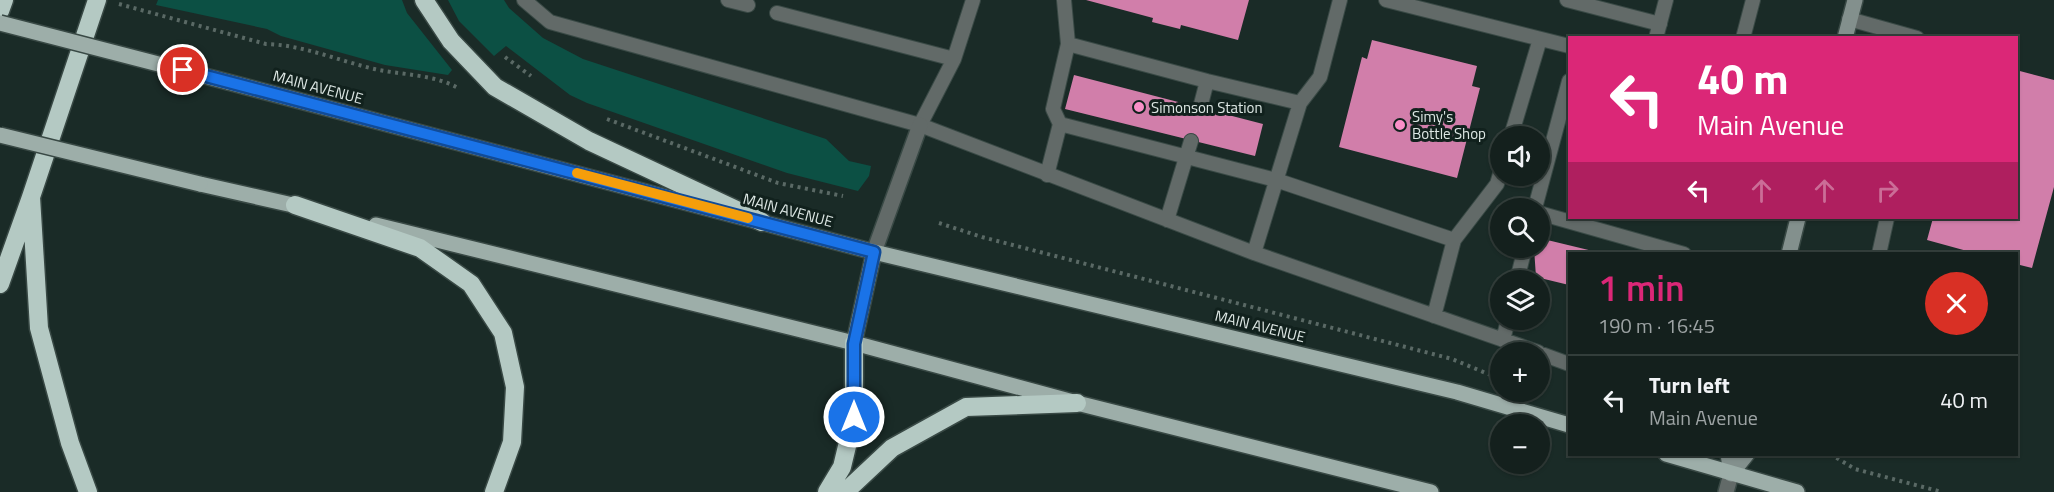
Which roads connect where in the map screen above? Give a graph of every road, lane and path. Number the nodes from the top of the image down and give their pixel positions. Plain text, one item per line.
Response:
1 (4, 0) edge
2 (423, 0) edge
3 (524, 0) edge
4 (728, 0) edge
5 (973, 0) edge
6 (1064, 0) edge
7 (1340, 0) edge
8 (1386, 0) edge
9 (1569, 0) edge
10 (1666, 0) edge
11 (1753, 0) edge
12 (1855, 0) edge
13 (105, 1) edge
14 (748, 5) dead end
15 (0, 11) edge
16 (777, 13) dead end
17 (1850, 19) junction
18 (0, 23) edge
19 (1658, 31) edge
20 (1744, 36) edge
21 (1846, 36) edge
22 (1910, 36) edge
23 (1540, 39) junction
24 (1068, 44) junction
25 (1568, 46) edge
26 (505, 57) dead end
27 (954, 59) junction
28 (1207, 81) junction
29 (538, 82) dead end
30 (1568, 85) edge
31 (468, 94) dead end
32 (1300, 103) junction
33 (1200, 108) dead end
34 (606, 119) dead end
35 (1060, 124) junction
36 (920, 125) junction
37 (1514, 126) edge
38 (0, 135) edge
39 (1191, 141) dead end
40 (1187, 157) junction
41 (1047, 175) junction
42 (1276, 180) junction
43 (1495, 186) edge
44 (843, 196) dead end
45 (31, 198) junction
46 (1538, 198) edge
47 (295, 205) junction
48 (1550, 216) edge
49 (1798, 219) edge
50 (1887, 219) edge
51 (1167, 220) junction
52 (762, 222) junction
53 (939, 223) dead end
54 (1629, 238) junction
55 (1454, 240) junction
56 (874, 252) junction
57 (1627, 252) edge
58 (1677, 252) edge
59 (1790, 252) edge
60 (1879, 252) edge
61 (1254, 253) junction
62 (0, 284) edge
63 (1434, 316) junction
64 (1506, 330) edge
65 (1503, 340) junction
66 (1508, 342) edge
67 (854, 344) junction
68 (1550, 357) edge
69 (1568, 364) edge
70 (1490, 374) edge
71 (1077, 403) junction
72 (1568, 425) edge
73 (1672, 456) edge
74 (1728, 456) edge
75 (1745, 456) edge
76 (1833, 456) edge
77 (1731, 474) junction
78 (88, 492) edge
79 (494, 492) edge
80 (826, 492) edge
81 (845, 492) edge
82 (1431, 492) edge
83 (1726, 492) edge
84 (1797, 492) edge
85 (1942, 492) edge

1 - 15 highway
2 - 52 highway
3 - 36 lane
4 - 14 lane
5 - 27 lane
6 - 24 lane
7 - 32 lane
8 - 23 lane
9 - 19 lane
10 - 19 lane
11 - 20 lane
12 - 17 street
13 - 31 path
13 - 45 highway
16 - 27 lane
17 - 21 street
17 - 22 lane
18 - 52 main road, MAIN AVENUE, bridge
23 - 25 lane
23 - 37 lane
24 - 28 lane
24 - 35 lane
26 - 29 path
27 - 36 lane
28 - 32 lane
28 - 33 lane
30 - 46 lane
32 - 42 lane
34 - 44 path
35 - 40 lane
35 - 41 lane
36 - 41 lane
36 - 56 street
38 - 47 main road, bridge
39 - 40 lane
40 - 42 lane
40 - 51 lane
41 - 51 lane
42 - 55 lane
42 - 61 lane
43 - 55 lane
45 - 62 highway
45 - 78 highway
47 - 67 main road
47 - 79 highway
48 - 54 lane
49 - 59 street
50 - 60 lane
51 - 61 lane
52 - 56 main road, MAIN AVENUE
53 - 70 path
54 - 57 lane
54 - 58 lane
55 - 63 lane
56 - 67 main road
56 - 72 main road, MAIN AVENUE
61 - 63 lane
63 - 65 lane
64 - 65 lane
65 - 66 lane
67 - 71 main road
67 - 80 highway
68 - 69 lane
71 - 81 highway
71 - 82 main road
73 - 77 main road
74 - 77 street
75 - 77 street
76 - 85 path
77 - 83 street
77 - 84 main road

